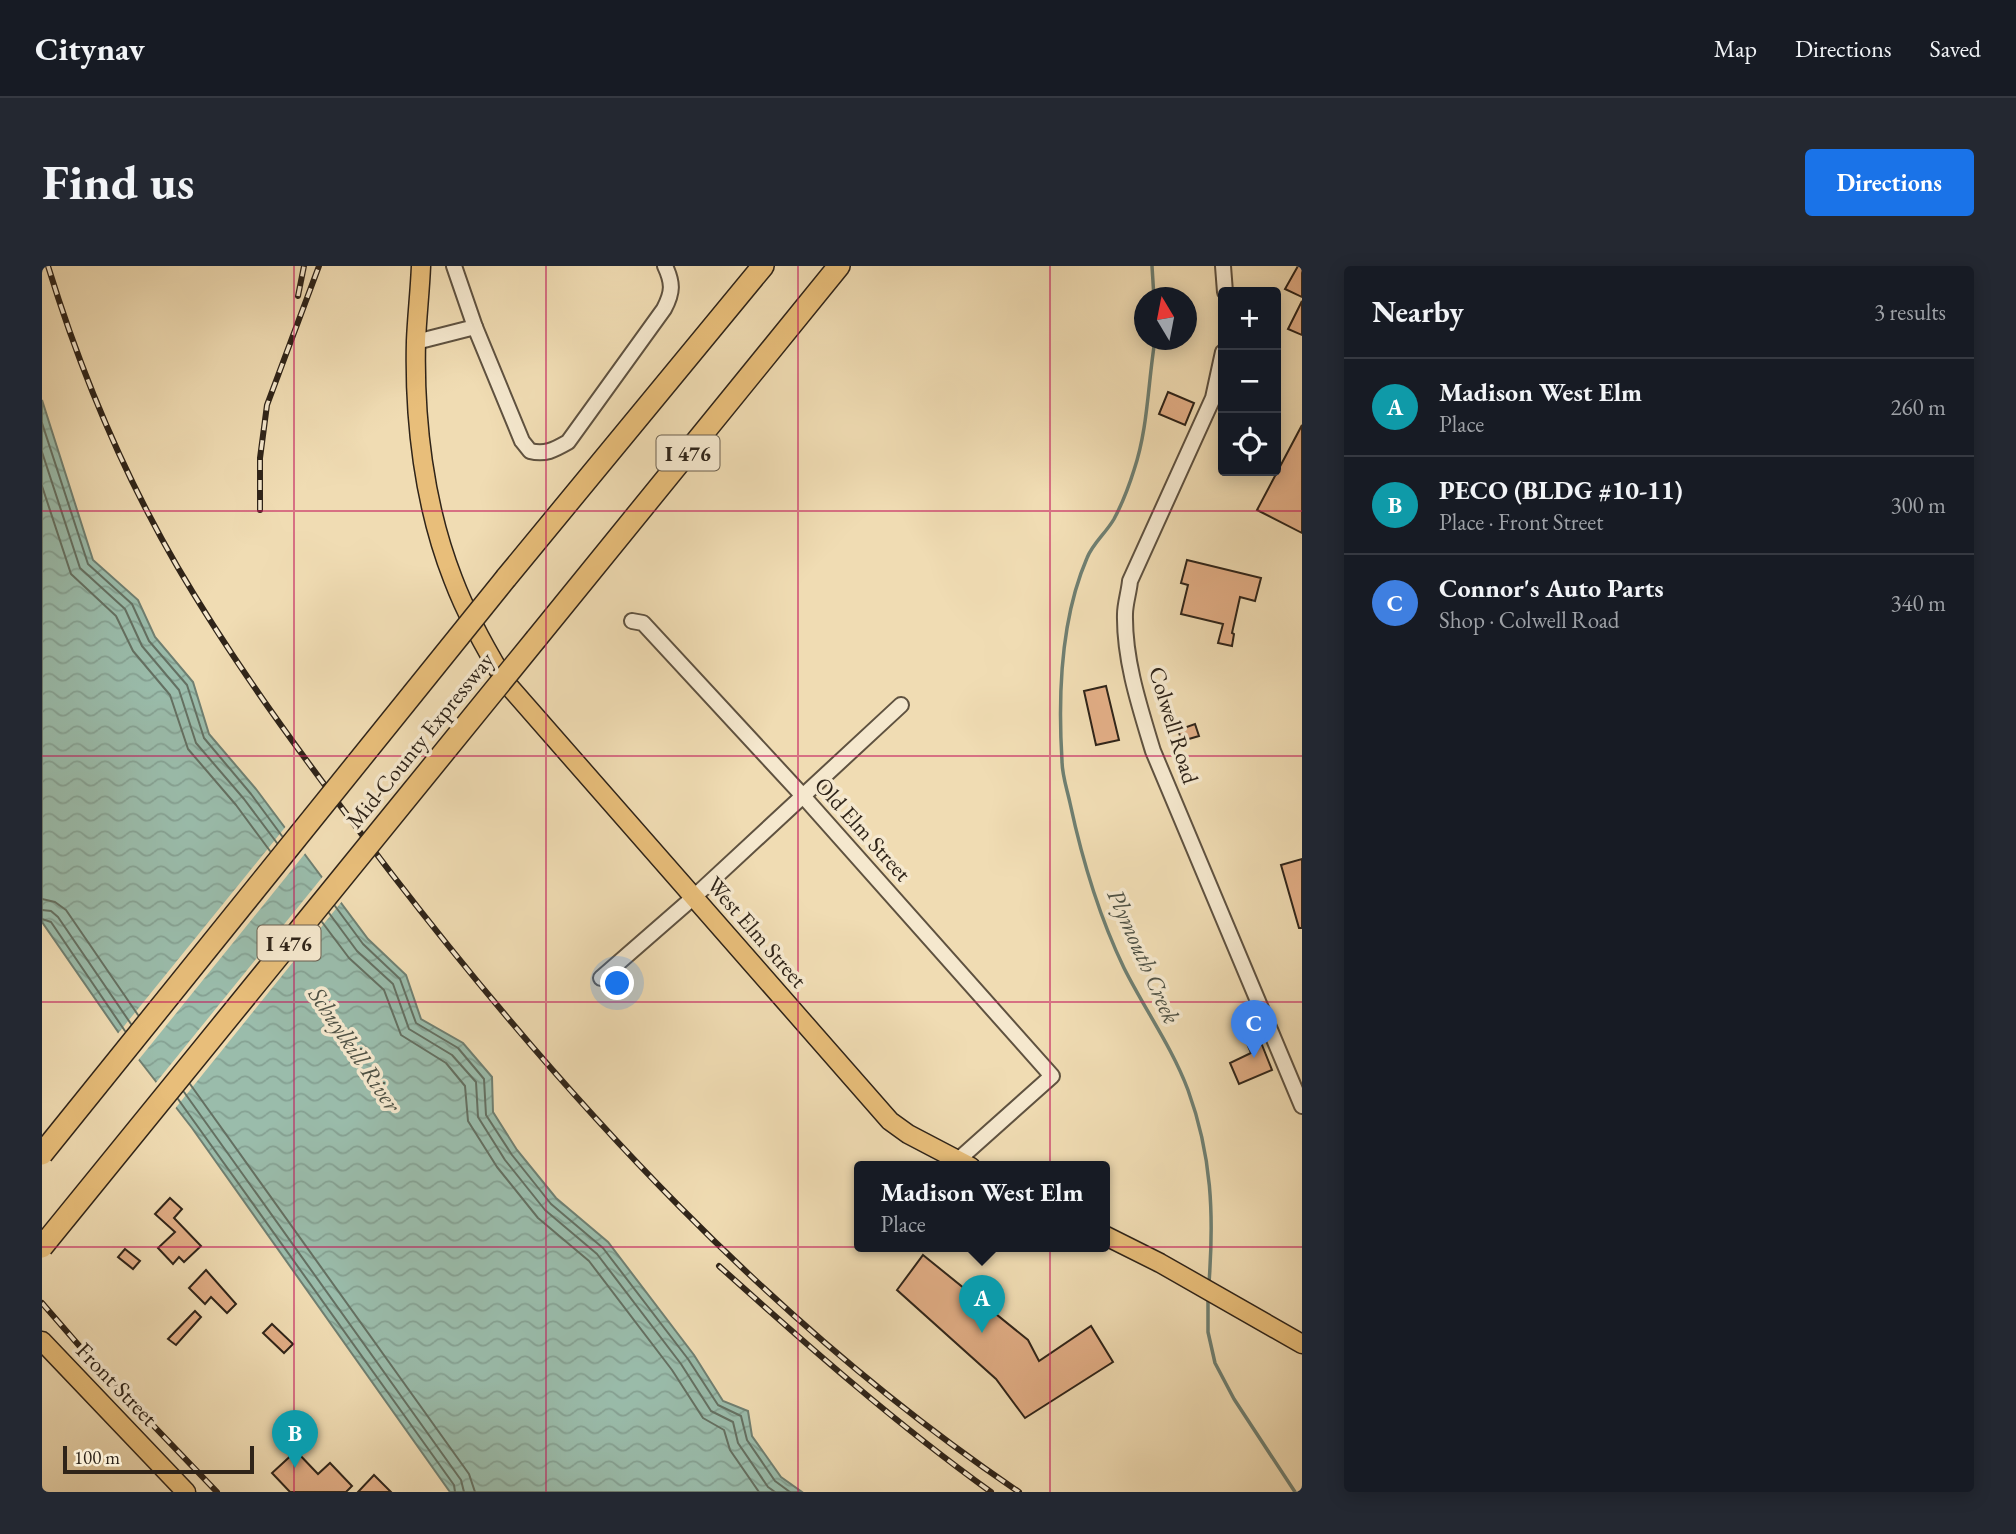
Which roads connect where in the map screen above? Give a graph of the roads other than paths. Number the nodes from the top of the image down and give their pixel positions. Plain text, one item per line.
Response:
1 (421, 266) edge
2 (454, 266) edge
3 (665, 266) edge
4 (763, 266) edge
5 (839, 266) edge
6 (1223, 266) edge
7 (1225, 287) edge
8 (475, 327) junction
9 (416, 342) junction
10 (1218, 375) edge
11 (632, 621) dead end
12 (901, 705) dead end
13 (803, 796) junction
14 (695, 896) junction
15 (601, 978) dead end
16 (1302, 1107) edge
17 (42, 1154) edge
18 (958, 1161) edge
19 (967, 1161) edge
20 (1110, 1237) edge
21 (42, 1247) edge
22 (42, 1341) edge
23 (1302, 1344) edge
24 (186, 1492) edge

1 - 9 main road, West Elm Street
2 - 8 street
3 - 8 street
4 - 17 highway, Mid-County Expressway / I 476, bridge
5 - 21 highway, Mid-County Expressway / I 476, bridge
6 - 7 street
8 - 9 street
9 - 14 main road, West Elm Street
10 - 16 street, Colwell Road
11 - 13 street, Old Elm Street
12 - 13 street
13 - 14 street
13 - 19 street, Old Elm Street
14 - 15 street
14 - 18 main road, West Elm Street
20 - 23 main road
22 - 24 main road, Front Street

